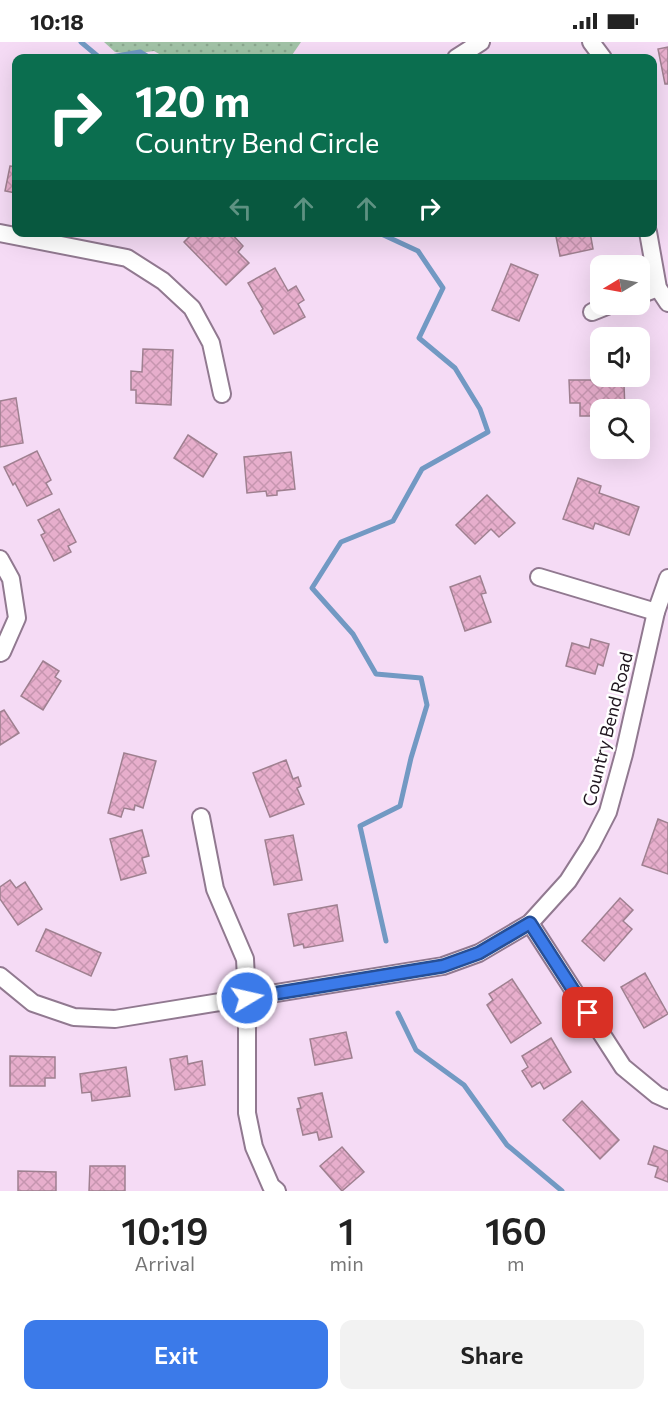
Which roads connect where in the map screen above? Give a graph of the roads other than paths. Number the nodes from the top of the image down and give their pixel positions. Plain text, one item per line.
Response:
1 (481, 42) edge
2 (462, 54) edge
3 (20, 237) edge
4 (649, 237) edge
5 (658, 288) junction
6 (650, 291) edge
7 (668, 303) edge
8 (222, 394) dead end
9 (0, 559) edge
10 (539, 577) dead end
11 (668, 578) edge
12 (656, 612) junction
13 (0, 653) edge
14 (201, 817) dead end
15 (530, 923) junction
16 (0, 976) edge
17 (247, 998) junction
18 (668, 1100) edge
19 (271, 1189) edge

1 - 2 street
3 - 8 street
4 - 5 street
5 - 6 street
5 - 7 street
9 - 13 street
10 - 12 street
11 - 12 street, Country Bend Road
12 - 15 street, Country Bend Road
14 - 17 street
15 - 17 street, Country Bend Road
15 - 18 street
16 - 17 street, Country Bend Road
17 - 19 street

